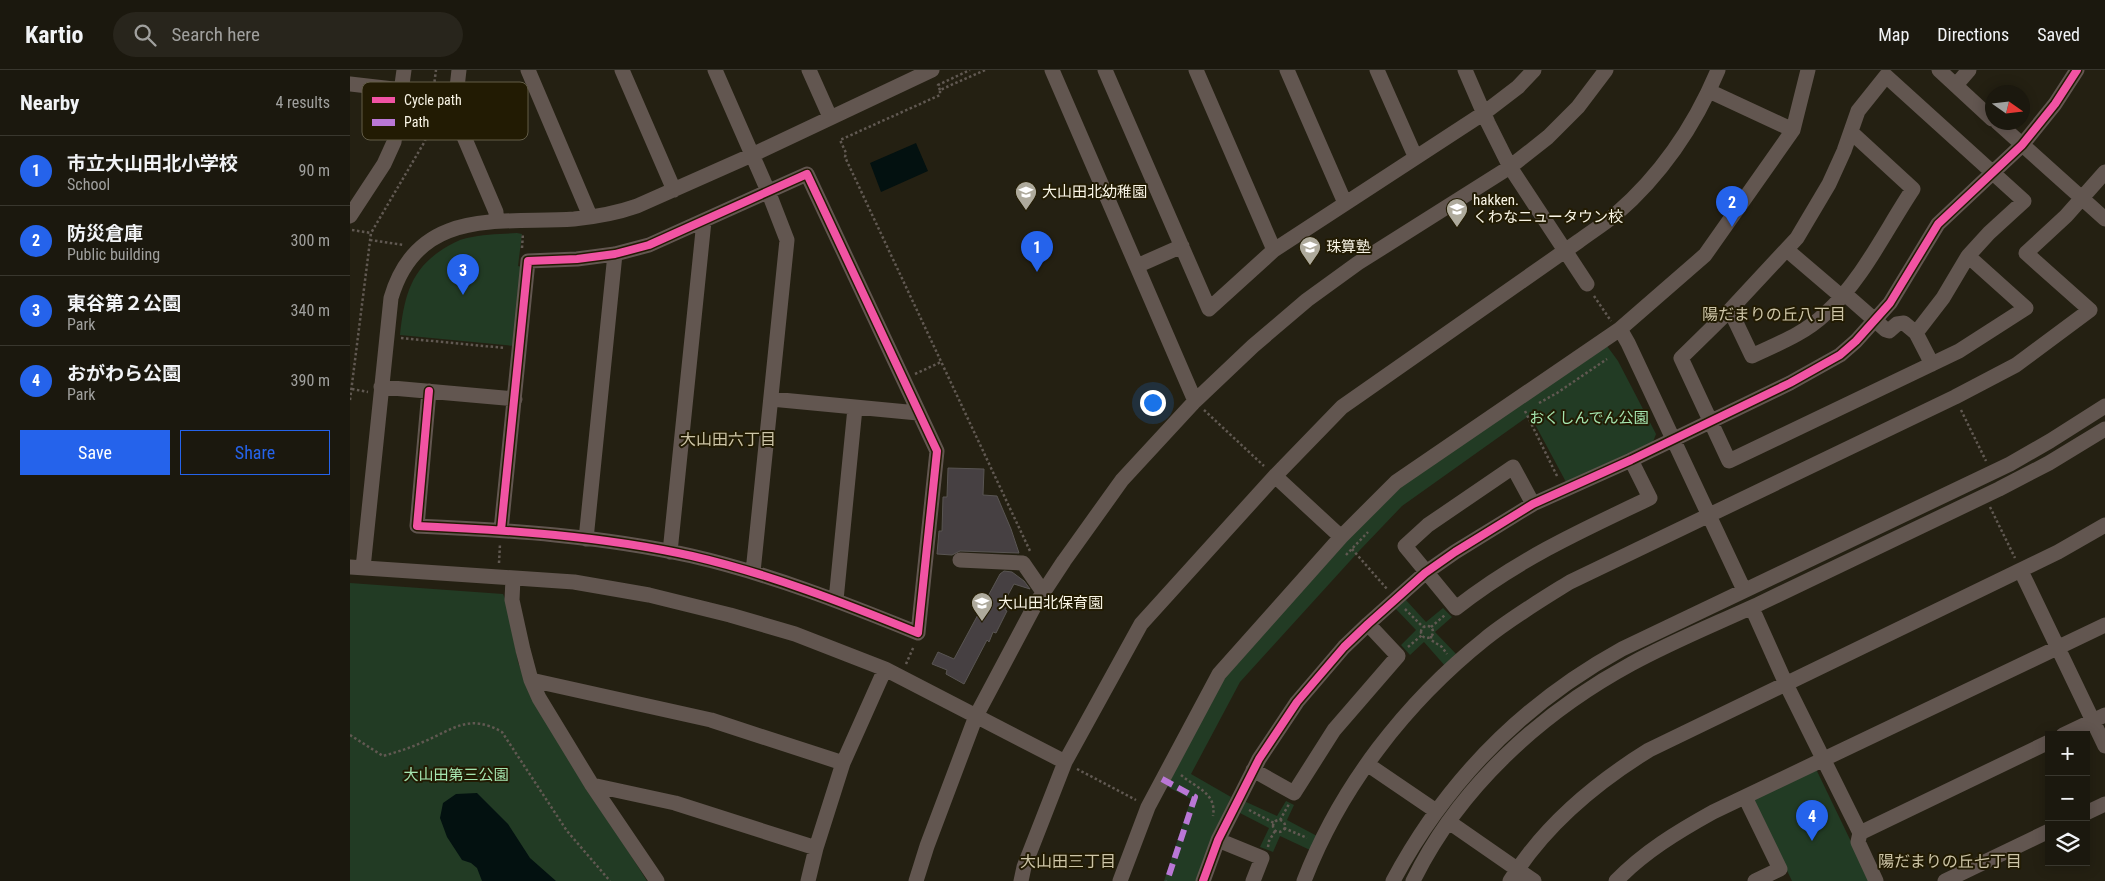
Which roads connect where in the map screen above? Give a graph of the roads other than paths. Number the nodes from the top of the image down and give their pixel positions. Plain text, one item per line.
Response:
1 (528, 70) edge
2 (622, 70) edge
3 (715, 70) edge
4 (809, 70) edge
5 (932, 70) edge
6 (1052, 70) edge
7 (1106, 70) edge
8 (1196, 70) edge
9 (1286, 70) edge
10 (1377, 70) edge
11 (1465, 70) edge
12 (1534, 70) edge
13 (1606, 70) edge
14 (1718, 70) edge
15 (1808, 70) edge
16 (1939, 70) edge
17 (1969, 70) edge
18 (2077, 70) edge
19 (905, 76) edge
20 (1956, 85) junction
21 (1709, 91) junction
22 (1985, 112) edge
23 (1484, 113) junction
24 (830, 117) junction
25 (1793, 130) junction
26 (2006, 130) edge
27 (1850, 132) junction
28 (394, 140) edge
29 (465, 140) edge
30 (2022, 145) junction
31 (752, 155) junction
32 (1415, 156) junction
33 (1510, 167) junction
34 (1992, 172) junction
35 (2105, 172) edge
36 (674, 190) junction
37 (768, 191) junction
38 (2082, 199) junction
39 (1345, 203) junction
40 (350, 216) edge
41 (590, 216) junction
42 (2105, 219) edge
43 (496, 221) junction
44 (704, 221) junction
45 (1182, 246) junction
46 (1274, 250) junction
47 (1787, 250) junction
48 (1565, 251) junction
49 (615, 254) junction
50 (1968, 256) junction
51 (1137, 266) junction
52 (1587, 284) road end
53 (1843, 295) junction
54 (1730, 310) junction
55 (1875, 321) junction
56 (1618, 330) junction
57 (1916, 333) junction
58 (1932, 364) junction
59 (377, 390) junction
60 (429, 391) junction
61 (514, 399) junction
62 (771, 399) junction
63 (1195, 401) junction
64 (2105, 406) edge
65 (855, 408) junction
66 (918, 413) junction
67 (1708, 421) junction
68 (2105, 429) edge
69 (1673, 439) junction
70 (1631, 460) junction
71 (1275, 476) junction
72 (1533, 504) junction
73 (1710, 516) junction
74 (2105, 525) edge
75 (501, 530) junction
76 (1341, 537) junction
77 (586, 539) junction
78 (670, 552) junction
79 (960, 560) dead end
80 (356, 567) edge
81 (2021, 571) junction
82 (753, 572) junction
83 (1425, 573) junction
84 (513, 578) junction
85 (1744, 590) junction
86 (1043, 592) junction
87 (836, 600) junction
88 (1752, 608) junction
89 (1368, 624) junction
90 (2105, 625) edge
91 (2058, 647) junction
92 (885, 669) junction
93 (531, 680) junction
94 (1786, 684) junction
95 (976, 716) junction
96 (2099, 717) edge
97 (2071, 731) edge
98 (2045, 744) edge
99 (2105, 746) edge
100 (1824, 760) junction
101 (1065, 762) junction
102 (843, 763) junction
103 (1367, 764) junction
104 (1253, 770) junction
105 (592, 785) junction
106 (1745, 797) junction
107 (2105, 804) edge
108 (1436, 811) junction
109 (2090, 811) edge
110 (1450, 822) junction
111 (1860, 833) junction
112 (2045, 833) edge
113 (1218, 840) junction
114 (816, 848) junction
115 (1514, 875) edge
116 (657, 881) edge
117 (808, 881) edge
118 (916, 881) edge
119 (1021, 881) edge
120 (1120, 881) edge
121 (1203, 881) edge
122 (1253, 881) edge
123 (1304, 881) edge
124 (1393, 881) edge
125 (1413, 881) edge
126 (1534, 881) edge
127 (1616, 881) edge
128 (1755, 881) edge
129 (1876, 881) edge
130 (1946, 881) edge

1 - 41 street
2 - 36 street
3 - 31 street
4 - 24 street
5 - 19 street
6 - 51 street
7 - 45 street
8 - 46 street
9 - 39 street
10 - 32 street
11 - 23 street
12 - 23 street
13 - 33 street
14 - 21 street
15 - 25 street
16 - 20 street
17 - 20 street
18 - 30 street
19 - 24 street
20 - 22 street
21 - 25 street
21 - 48 street
23 - 32 street
23 - 33 street
24 - 31 street
25 - 56 street
26 - 30 street
27 - 34 street
27 - 47 street
27 - 53 street
28 - 40 street
29 - 43 street
30 - 34 street
30 - 38 street
31 - 36 street
31 - 37 street
32 - 39 street
33 - 48 street
33 - 63 street
34 - 50 street
34 - 55 street
35 - 38 street
36 - 41 street
37 - 44 street
37 - 62 street
37 - 66 street
38 - 42 street
38 - 73 street
39 - 46 street
41 - 43 street
43 - 59 street
44 - 49 street
44 - 78 street
45 - 46 street
45 - 51 street
47 - 53 street
47 - 54 street
48 - 52 street
48 - 71 street
49 - 61 street
49 - 77 street
50 - 57 street
50 - 58 street
51 - 63 street
53 - 54 street
53 - 55 street
54 - 67 street
55 - 57 street
55 - 67 street
56 - 69 street
56 - 76 street
57 - 58 street
58 - 67 street
59 - 60 street
59 - 80 street
60 - 61 street
60 - 75 street
61 - 75 street
62 - 65 street
62 - 82 street
63 - 86 street
64 - 85 street
65 - 66 street
65 - 87 street
66 - 87 street
67 - 69 street
68 - 88 street
69 - 70 street
69 - 73 street
70 - 72 street
70 - 83 street
71 - 76 street
71 - 101 street
72 - 83 street
72 - 83 street
73 - 85 street
73 - 103 street
74 - 81 street
75 - 77 street
76 - 120 street
77 - 78 street
78 - 82 street
79 - 86 street
80 - 84 street
81 - 91 street
81 - 94 street
82 - 87 street
83 - 89 street
84 - 92 street
84 - 93 street
85 - 108 street
86 - 95 street
88 - 94 street
88 - 110 street
89 - 104 street
89 - 104 street
90 - 91 street
91 - 96 street
91 - 100 street
92 - 95 street
92 - 102 street
93 - 102 street
93 - 105 street
94 - 100 street
94 - 115 street
95 - 101 street
95 - 118 street
96 - 97 street
96 - 99 street
98 - 111 street
100 - 106 street
100 - 111 street
101 - 119 street
102 - 114 street
103 - 108 street
103 - 123 street
104 - 113 street
105 - 114 street
105 - 116 street
106 - 127 street
106 - 128 street
107 - 109 street
108 - 124 street
110 - 115 street
110 - 125 street
111 - 129 street
112 - 130 street
113 - 121 street
113 - 122 street
114 - 117 street
115 - 126 street

